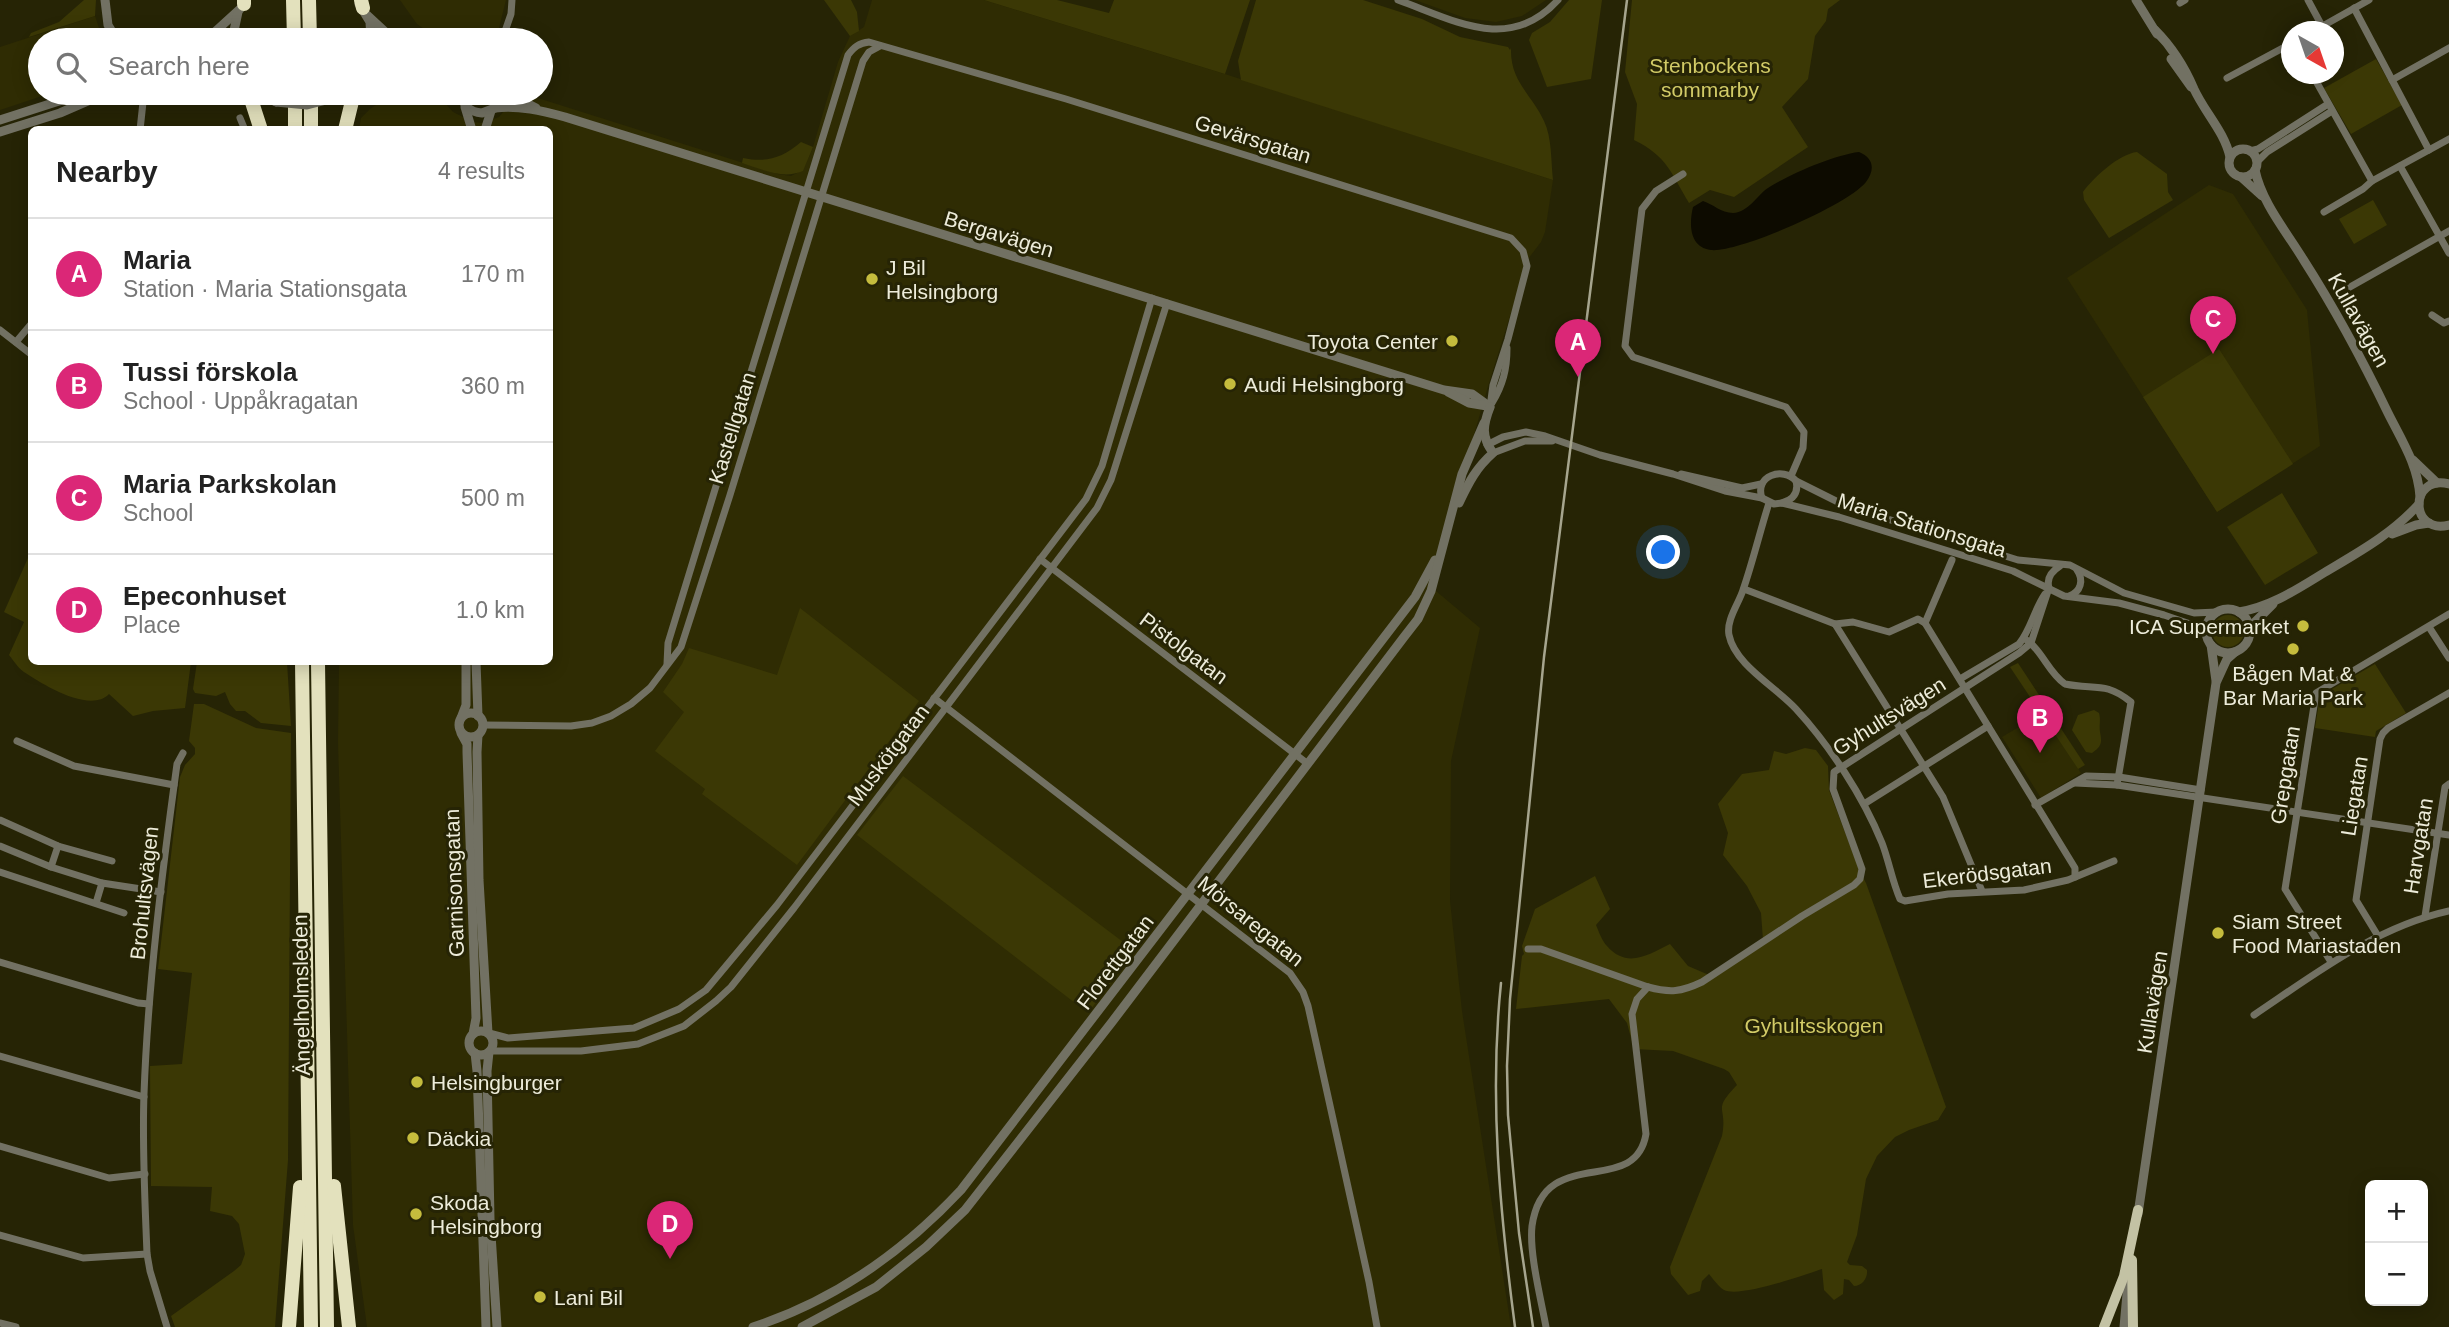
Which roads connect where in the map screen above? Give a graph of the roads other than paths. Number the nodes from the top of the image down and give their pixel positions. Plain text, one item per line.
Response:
1 (105, 0) edge
2 (293, 0) edge
3 (309, 0) edge
4 (512, 0) edge
5 (1398, 0) edge
6 (1558, 0) edge
7 (2136, 0) edge
8 (2308, 0) edge
9 (2369, 0) edge
10 (244, 3) edge
11 (361, 5) edge
12 (2354, 8) junction
13 (2319, 21) edge
14 (2331, 21) edge
15 (110, 28) edge
16 (218, 28) edge
17 (234, 28) edge
18 (294, 28) edge
19 (310, 28) edge
20 (370, 28) edge
21 (383, 28) edge
22 (506, 28) edge
23 (880, 46) junction
24 (2281, 48) edge
25 (2449, 48) edge
26 (2227, 78) dead end
27 (2392, 80) junction
28 (2317, 84) edge
29 (46, 105) edge
30 (78, 105) edge
31 (143, 105) edge
32 (253, 105) edge
33 (295, 105) edge
34 (311, 105) edge
35 (351, 105) edge
36 (464, 105) edge
37 (468, 105) edge
38 (496, 105) edge
39 (529, 105) edge
40 (2330, 107) junction
41 (493, 109) junction
42 (544, 112) junction
43 (240, 118) dead end
44 (0, 120) edge
45 (2216, 123) junction
46 (141, 126) edge
47 (244, 126) edge
48 (260, 126) edge
49 (295, 126) edge
50 (311, 126) edge
51 (346, 126) edge
52 (471, 126) edge
53 (487, 126) edge
54 (0, 132) edge
55 (2449, 139) edge
56 (2246, 150) junction
57 (2429, 150) junction
58 (2230, 157) junction
59 (2256, 166) junction
60 (2400, 166) junction
61 (1683, 174) dead end
62 (2241, 177) junction
63 (2372, 181) junction
64 (806, 193) junction
65 (820, 198) junction
66 (2267, 203) junction
67 (2324, 212) dead end
68 (2449, 231) edge
69 (2440, 237) junction
70 (2449, 253) edge
71 (2350, 287) dead end
72 (1152, 298) junction
73 (1167, 303) junction
74 (2432, 315) dead end
75 (2449, 321) edge
76 (28, 328) edge
77 (0, 330) edge
78 (16, 342) junction
79 (28, 352) edge
80 (1490, 407) junction
81 (1483, 423) junction
82 (1490, 449) junction
83 (1470, 458) junction
84 (2412, 459) junction
85 (1673, 474) junction
86 (1794, 478) junction
87 (2437, 483) junction
88 (1761, 484) junction
89 (2449, 484) edge
90 (1762, 498) junction
91 (2419, 500) junction
92 (1769, 503) junction
93 (1782, 503) junction
94 (1451, 520) junction
95 (2433, 525) junction
96 (2449, 525) edge
97 (2449, 532) edge
98 (2384, 537) junction
99 (1441, 549) junction
100 (1040, 559) junction
101 (1952, 560) dead end
102 (2060, 566) junction
103 (1052, 569) junction
104 (2077, 570) junction
105 (2049, 588) junction
106 (1744, 589) junction
107 (2068, 596) junction
108 (2274, 602) junction
109 (2217, 612) junction
110 (2239, 612) junction
111 (2449, 614) edge
112 (1925, 623) junction
113 (1835, 624) junction
114 (2429, 627) junction
115 (2250, 632) junction
116 (2206, 635) junction
117 (2027, 640) junction
118 (2211, 645) junction
119 (2235, 652) junction
120 (2449, 658) edge
121 (667, 664) junction
122 (302, 665) edge
123 (318, 665) edge
124 (467, 665) edge
125 (476, 665) edge
126 (1960, 679) junction
127 (2216, 683) junction
128 (1965, 688) junction
129 (2449, 693) edge
130 (934, 698) junction
131 (946, 708) junction
132 (478, 716) junction
133 (461, 718) junction
134 (483, 725) junction
135 (1988, 726) junction
136 (1901, 729) junction
137 (461, 733) junction
138 (478, 735) junction
139 (17, 741) dead end
140 (183, 753) dead end
141 (1295, 754) junction
142 (1308, 764) junction
143 (1840, 766) junction
144 (1924, 766) junction
145 (2118, 781) junction
146 (2449, 784) edge
147 (174, 785) junction
148 (2200, 794) junction
149 (1864, 804) junction
150 (2035, 805) junction
151 (2296, 812) junction
152 (0, 820) edge
153 (2367, 823) junction
154 (2437, 834) junction
155 (2449, 835) edge
156 (0, 846) edge
157 (58, 846) junction
158 (112, 861) dead end
159 (2115, 861) dead end
160 (51, 867) junction
161 (0, 872) edge
162 (2075, 877) junction
163 (102, 883) junction
164 (1982, 891) junction
165 (162, 892) junction
166 (1189, 893) junction
167 (96, 903) junction
168 (1202, 903) junction
169 (2449, 911) edge
170 (124, 913) dead end
171 (2425, 916) junction
172 (2378, 936) junction
173 (1528, 949) dead end
174 (0, 961) edge
175 (2331, 962) junction
176 (1648, 987) junction
177 (149, 1004) junction
178 (2254, 1015) dead end
179 (323, 1027) junction
180 (488, 1033) junction
181 (473, 1034) junction
182 (489, 1052) junction
183 (475, 1053) junction
184 (0, 1056) edge
185 (144, 1097) junction
186 (308, 1130) junction
187 (0, 1146) edge
188 (145, 1174) junction
189 (2138, 1210) junction
190 (0, 1235) edge
191 (2132, 1251) junction
192 (147, 1254) junction
193 (781, 1322) edge
194 (0, 1323) edge
195 (16, 1327) edge
196 (167, 1327) edge
197 (289, 1327) edge
198 (311, 1327) edge
199 (327, 1327) edge
200 (349, 1327) edge
201 (486, 1327) edge
202 (497, 1327) edge
203 (753, 1327) edge
204 (802, 1327) edge
205 (1377, 1327) edge
206 (1545, 1327) edge
207 (2104, 1327) edge
208 (2124, 1327) edge
209 (2133, 1327) edge

1 - 15 street
2 - 18 highway
3 - 19 highway
4 - 22 street
5 - 6 street
7 - 45 street, Kullavägen
8 - 13 street
9 - 12 street
10 - 16 street
10 - 17 street
11 - 20 street
11 - 21 street
12 - 14 street
12 - 27 street
23 - 64 street, Gevärsgatan
23 - 65 street
23 - 80 street, Gevärsgatan
24 - 26 street
25 - 27 street
27 - 57 street
28 - 40 street
29 - 44 street
30 - 54 street
31 - 46 street
32 - 48 highway
33 - 49 highway
34 - 50 highway
35 - 51 highway
36 - 52 street
37 - 41 street, Bergavägen
38 - 41 street
39 - 42 street, Bergavägen
40 - 56 street
40 - 59 street
40 - 63 street
41 - 42 street, Bergavägen
41 - 53 street
42 - 64 street, Bergavägen
43 - 47 street
45 - 56 street, Kullavägen
45 - 58 street, Kullavägen
55 - 57 street
56 - 58 street
56 - 59 street, Kullavägen
57 - 60 street
58 - 62 street, Kullavägen
59 - 62 street
59 - 66 street, Kullavägen
60 - 63 street
60 - 69 street
61 - 86 street
62 - 66 street, Kullavägen
63 - 67 street
64 - 65 street, Bergavägen
64 - 121 street, Kastellgatan
65 - 72 street, Bergavägen
65 - 121 street, Kastellgatan
66 - 84 street, Kullavägen
68 - 69 street
69 - 70 street
69 - 71 street
72 - 73 street, Bergavägen
72 - 100 street, Muskötgatan
73 - 80 street, Bergavägen
73 - 103 street, Muskötgatan
74 - 75 street
76 - 78 street
77 - 78 street
78 - 79 street
80 - 81 street, Gevärsgatan
81 - 82 street
81 - 83 street, Florettgatan
82 - 83 street
82 - 85 street
82 - 94 street, Florettgatan
83 - 94 street, Florettgatan
84 - 87 street, Kullavägen
84 - 91 street, Kullavägen
85 - 88 street
85 - 90 street
86 - 88 street
86 - 93 street
86 - 102 street, Maria Stationsgata
87 - 89 street
87 - 91 street
88 - 90 street
90 - 92 street
91 - 95 street
91 - 98 street, Kullavägen
92 - 93 street, Maria Stationsgata
92 - 106 street, Ekerödsgatan
93 - 105 street, Maria Stationsgata
94 - 99 street, Florettgatan
95 - 96 street, Kullavägen
95 - 97 street
95 - 98 street, Kullavägen
98 - 108 street, Kullavägen
99 - 141 street, Florettgatan
99 - 142 street, Florettgatan
100 - 103 street, Pistolgatan
100 - 130 street, Muskötgatan
101 - 112 street
102 - 104 street, Maria Stationsgata
102 - 105 street
103 - 131 street, Muskötgatan
103 - 141 street, Pistolgatan
104 - 107 street
104 - 109 street, Maria Stationsgata
105 - 107 street, Maria Stationsgata
105 - 117 street
106 - 113 street
106 - 143 street, Ekerödsgatan
107 - 116 street, Maria Stationsgata
108 - 110 street, Kullavägen
108 - 115 street, Kullavägen
109 - 110 street, Kullavägen
109 - 116 street
110 - 115 street
111 - 114 street, Grepgatan
112 - 113 street
112 - 126 street, Ekerödsgatan
113 - 136 street
114 - 120 street
114 - 151 street, Grepgatan
115 - 119 street, Kullavägen
116 - 118 street, Kullavägen
117 - 126 street, Gyhultsvägen
117 - 128 street, Gyhultsvägen
117 - 145 street
118 - 119 street
118 - 127 street, Kullavägen
119 - 127 street, Kullavägen
121 - 134 street, Kastellgatan
122 - 186 highway, Ängelholmsleden
123 - 179 highway, Ängelholmsleden
124 - 133 street, Garnisonsgatan
125 - 132 street
126 - 128 street, Ekerödsgatan
127 - 148 street, Kullavägen
128 - 135 street, Ekerödsgatan
128 - 136 street, Gyhultsvägen
129 - 153 street, Liegatan
130 - 131 street, Mörsaregatan
130 - 180 street, Muskötgatan
131 - 166 street, Mörsaregatan
131 - 182 street, Muskötgatan
132 - 133 street
132 - 134 street
133 - 137 street, Garnisonsgatan
134 - 138 street, Garnisonsgatan
135 - 144 street
135 - 150 street, Ekerödsgatan
136 - 143 street, Gyhultsvägen
136 - 144 street
137 - 138 street
137 - 181 street, Garnisonsgatan
138 - 180 street, Garnisonsgatan
139 - 147 street
140 - 147 street, Brohultsvägen
141 - 142 street, Pistolgatan
141 - 166 street, Florettgatan
142 - 168 street, Florettgatan
143 - 149 street, Ekerödsgatan
143 - 176 street, Gyhultsvägen
144 - 149 street
144 - 164 street
145 - 148 street
145 - 150 street
146 - 154 street, Harvgatan
147 - 165 street, Brohultsvägen
148 - 151 street
148 - 189 street, Kullavägen
149 - 164 street, Ekerödsgatan
150 - 162 street, Ekerödsgatan
151 - 153 street
151 - 175 street, Grepgatan
152 - 157 street
153 - 154 street
153 - 172 street, Liegatan
154 - 155 street
154 - 171 street, Harvgatan
156 - 160 street
157 - 158 street
157 - 160 street
159 - 162 street, Ekerödsgatan
160 - 163 street
161 - 167 street
162 - 164 street, Ekerödsgatan
163 - 165 street
163 - 167 street
165 - 177 street, Brohultsvägen
166 - 168 street, Mörsaregatan
166 - 193 street, Florettgatan
167 - 170 street
168 - 204 street, Florettgatan
168 - 205 street, Mörsaregatan
169 - 171 street
171 - 172 street
172 - 175 street
173 - 176 street, Gyhultsvägen
174 - 177 street
175 - 178 street
176 - 206 street
177 - 185 street, Brohultsvägen
179 - 199 highway, Ängelholmsleden
179 - 200 highway
180 - 181 street
180 - 182 street, Garnisonsgatan
181 - 183 street, Garnisonsgatan
182 - 183 street
182 - 202 street, Garnisonsgatan
183 - 201 street, Garnisonsgatan
184 - 185 street
185 - 188 street, Brohultsvägen
186 - 197 highway
186 - 198 highway, Ängelholmsleden
187 - 188 street
188 - 192 street, Brohultsvägen
189 - 191 street, Kullavägen
189 - 207 main road
190 - 192 street
191 - 208 street, Kullavägen
191 - 209 main road
192 - 196 street, Brohultsvägen
193 - 203 street, Florettgatan
194 - 195 street

